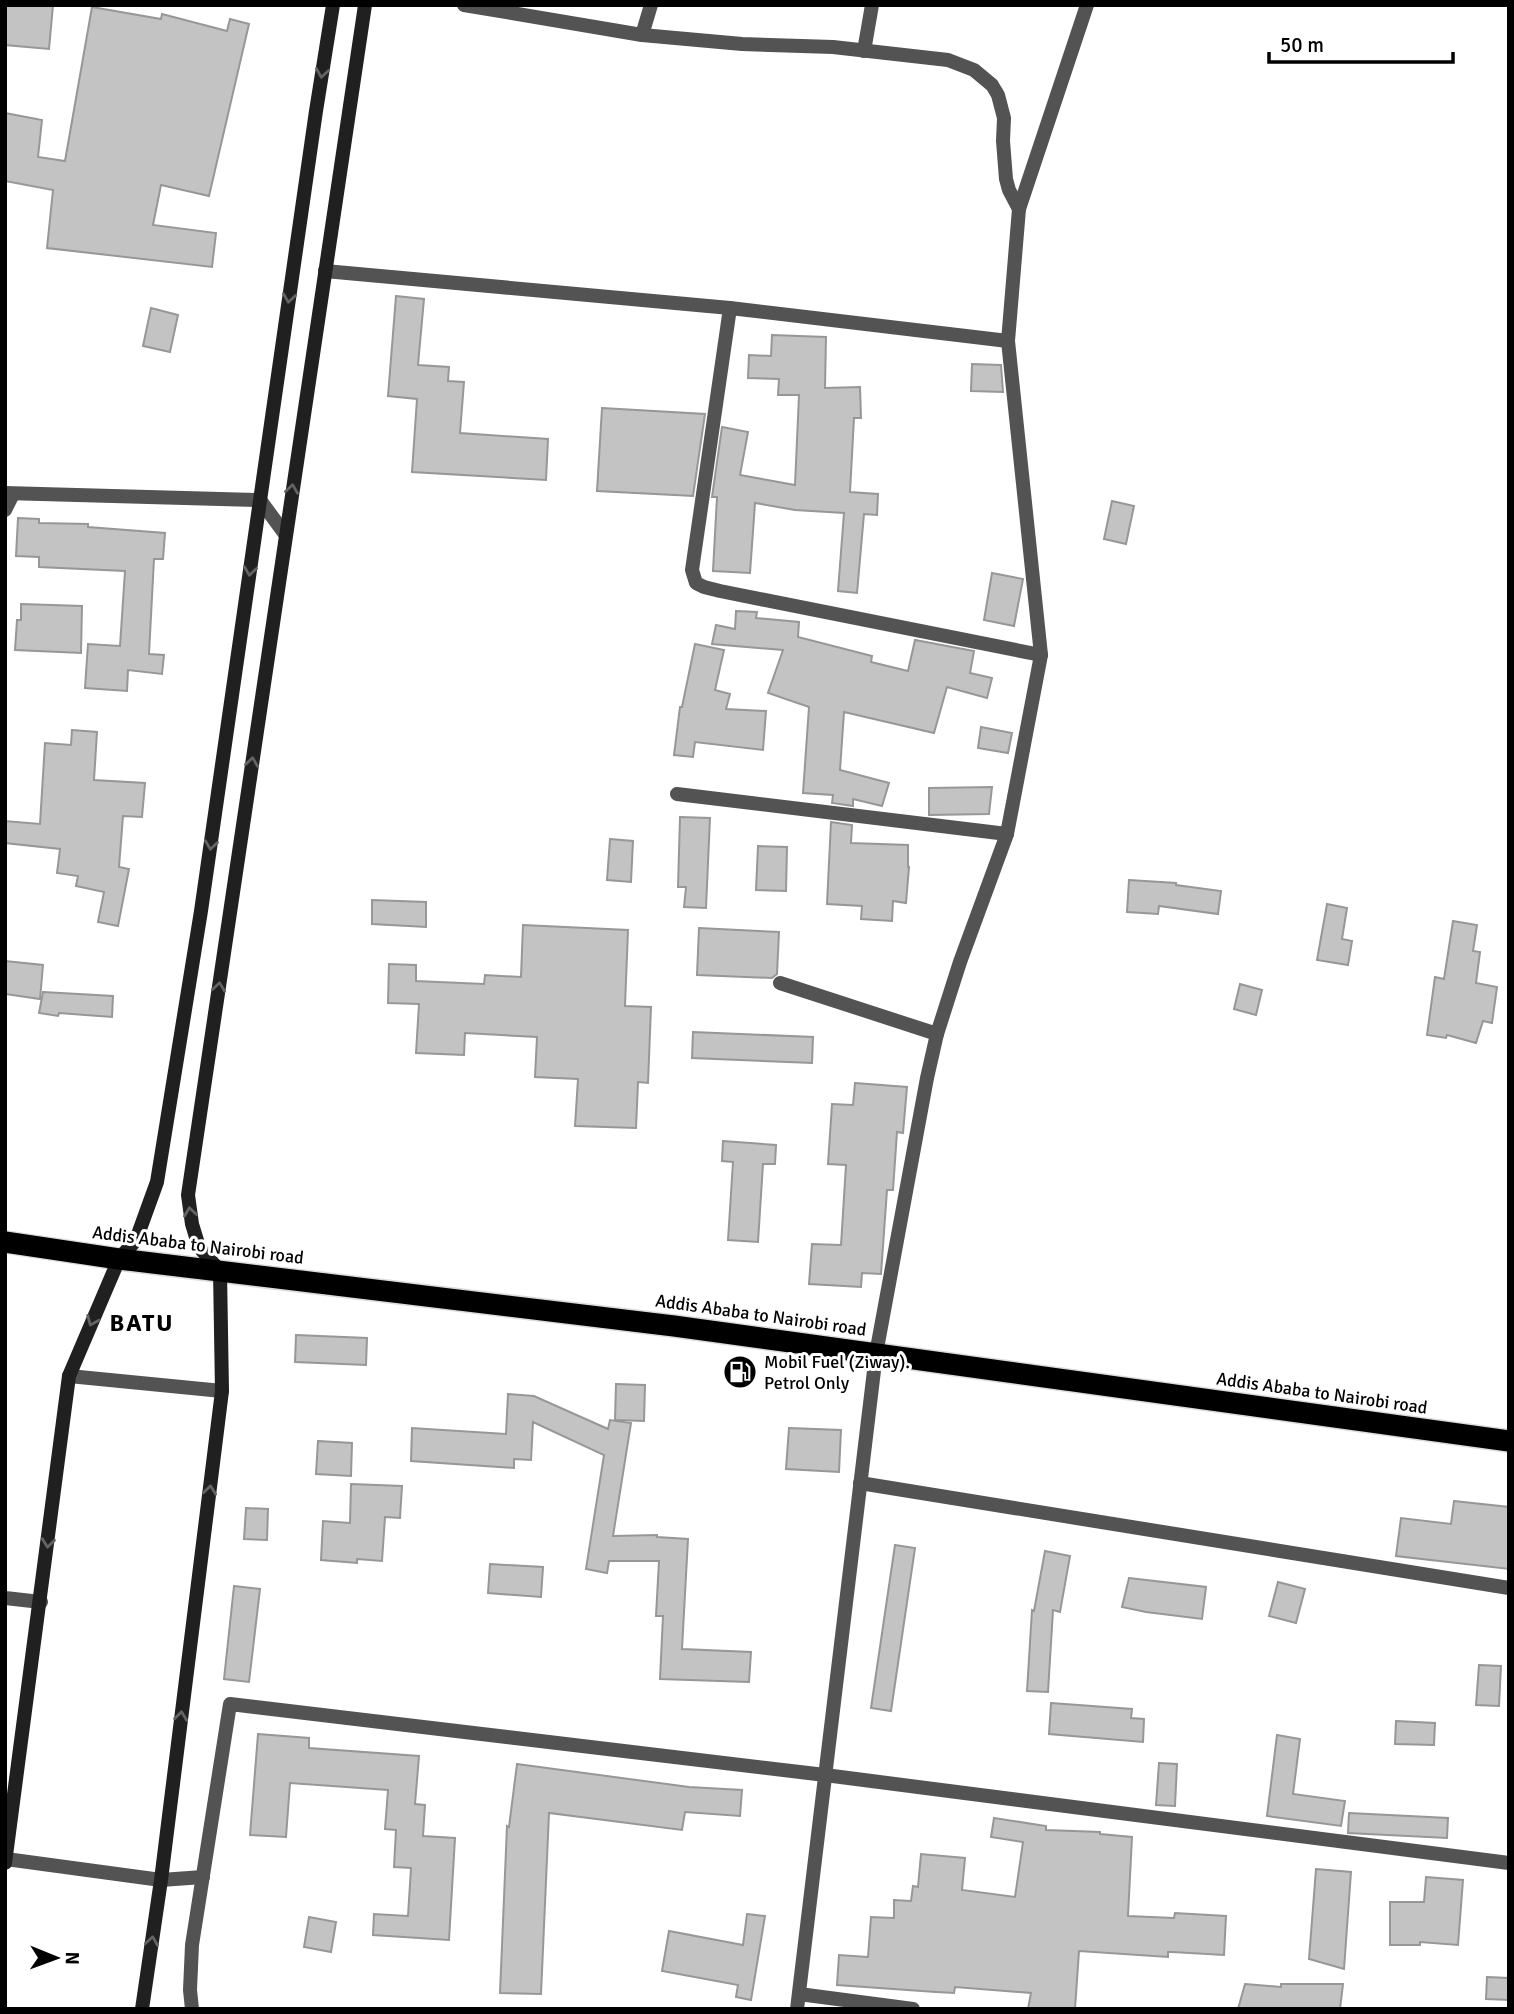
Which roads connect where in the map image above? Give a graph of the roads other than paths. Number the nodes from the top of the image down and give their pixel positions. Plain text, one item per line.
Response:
1 (333, 5) edge
2 (365, 5) edge
3 (464, 5) edge
4 (651, 5) edge
5 (872, 5) edge
6 (1087, 5) edge
7 (642, 35) junction
8 (864, 51) junction
9 (1019, 209) junction
10 (324, 271) junction
11 (730, 308) junction
12 (1008, 341) junction
13 (9, 493) edge
14 (260, 500) junction
15 (5, 510) edge
16 (285, 534) junction
17 (1041, 655) junction
18 (677, 794) dead end
19 (1007, 834) junction
20 (780, 983) dead end
21 (937, 1034) junction
22 (5, 1242) edge
23 (119, 1259) junction
24 (220, 1271) junction
25 (876, 1354) junction
26 (69, 1376) junction
27 (222, 1391) junction
28 (1509, 1441) edge
29 (860, 1483) junction
30 (1509, 1588) edge
31 (5, 1598) edge
32 (41, 1602) junction
33 (825, 1775) junction
34 (6, 1861) edge
35 (1509, 1863) edge
36 (203, 1877) junction
37 (161, 1880) junction
38 (799, 1994) junction
39 (142, 2009) edge
40 (192, 2009) edge
41 (797, 2009) edge
42 (913, 2009) edge

1 -> 14 main road
2 - 10 main road
3 - 7 street
4 - 7 street
5 - 8 street
6 - 9 street
7 - 8 street
8 - 9 street
9 - 12 street
10 - 11 street
16 -> 10 main road
11 - 12 street
11 - 17 street
12 - 17 street
13 - 14 street
13 - 15 street
14 - 16 street
14 -> 23 main road
24 -> 16 main road
17 - 19 street
18 - 19 street
19 - 21 street
20 - 21 street
21 - 25 street
22 - 23 highway, Addis Ababa to Nairobi road
23 - 24 highway, Addis Ababa to Nairobi road
23 -> 26 main road
24 - 25 highway, Addis Ababa to Nairobi road
24 - 27 main road
25 - 28 highway, Addis Ababa to Nairobi road
25 - 29 street
26 - 27 street
26 -> 32 main road
37 -> 27 main road
29 - 30 street
29 - 33 street
31 - 32 street
32 - 34 main road
33 - 35 street
33 - 36 street
33 - 38 street
34 - 37 street
36 - 37 street
36 - 40 street
39 -> 37 main road
38 - 41 street
38 - 42 street

